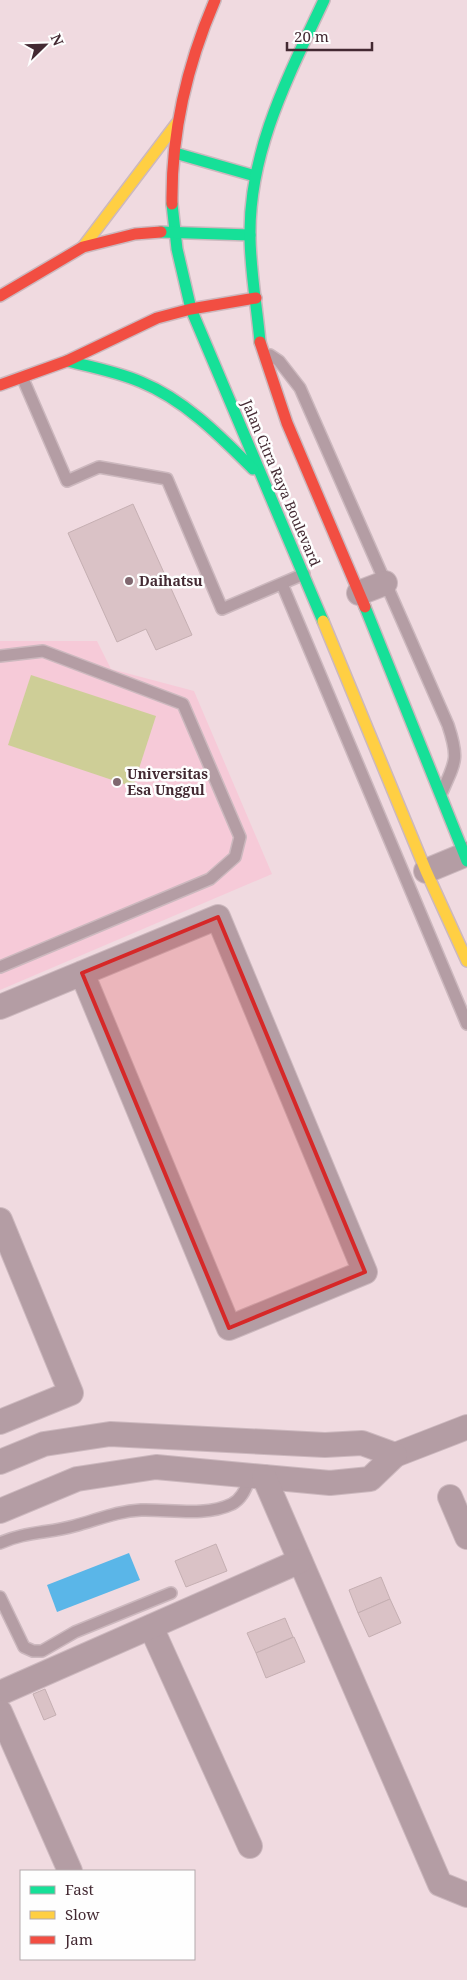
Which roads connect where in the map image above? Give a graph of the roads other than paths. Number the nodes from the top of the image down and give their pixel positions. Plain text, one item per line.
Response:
1 (215, 0) edge
2 (324, 0) edge
3 (177, 123) junction
4 (175, 153) junction
5 (255, 176) junction
6 (175, 231) junction
7 (250, 235) junction
8 (83, 247) junction
9 (0, 296) edge
10 (256, 298) junction
11 (191, 309) junction
12 (261, 348) junction
13 (68, 361) junction
14 (23, 379) junction
15 (0, 386) edge
16 (263, 479) junction
17 (304, 574) junction
18 (384, 583) junction
19 (282, 584) junction
20 (359, 593) junction
21 (316, 603) junction
22 (293, 610) junction
23 (0, 656) edge
24 (377, 749) junction
25 (355, 757) junction
26 (442, 794) junction
27 (466, 857) edge
28 (426, 870) junction
29 (456, 960) edge
30 (0, 967) edge
31 (82, 973) junction
32 (0, 1007) edge
33 (467, 1024) edge
34 (0, 1220) edge
35 (0, 1422) edge
36 (467, 1427) edge
37 (395, 1455) junction
38 (0, 1462) edge
39 (258, 1477) junction
40 (450, 1497) dead end
41 (0, 1510) edge
42 (467, 1537) edge
43 (0, 1543) edge
44 (300, 1560) junction
45 (170, 1593) dead end
46 (0, 1597) edge
47 (151, 1626) junction
48 (0, 1693) edge
49 (0, 1712) edge
50 (250, 1846) dead end
51 (70, 1870) edge
52 (467, 1895) edge

1 - 3 main road, Jalan Citra Raya Boulevard
2 - 5 main road, Jalan Citra Raya Boulevard
3 - 4 main road, Jalan Citra Raya Boulevard
3 - 8 main road
4 - 5 main road
4 - 6 main road, Jalan Citra Raya Boulevard
5 - 7 main road, Jalan Citra Raya Boulevard
6 - 7 main road
6 - 8 main road
6 - 11 main road, Jalan Citra Raya Boulevard
7 - 10 main road, Jalan Citra Raya Boulevard
8 - 9 main road
10 - 11 main road
10 - 12 main road, Jalan Citra Raya Boulevard
11 - 13 main road
11 - 16 main road, Jalan Citra Raya Boulevard
12 - 18 lane
12 - 20 main road, Jalan Citra Raya Boulevard
13 - 14 main road
13 - 16 main road
14 - 15 main road
14 - 19 lane
16 - 17 main road, Jalan Citra Raya Boulevard
17 - 19 lane
17 - 21 main road, Jalan Citra Raya Boulevard
18 - 20 street
18 - 26 lane
19 - 22 lane
20 - 26 main road, Jalan Citra Raya Boulevard
21 - 22 lane
21 - 24 main road, Jalan Citra Raya Boulevard
22 - 25 lane
23 - 30 lane
24 - 25 lane
24 - 28 main road, Jalan Citra Raya Boulevard
25 - 29 lane
26 - 27 main road, Jalan Citra Raya Boulevard
27 - 28 street
28 - 29 main road, Jalan Citra Raya Boulevard
29 - 33 lane
31 - 31 street
31 - 32 street
34 - 35 street
36 - 37 street
37 - 38 street
37 - 39 street
39 - 41 street
39 - 43 lane
39 - 44 street
40 - 42 street
44 - 47 street
44 - 52 street
45 - 46 lane
47 - 48 street
47 - 50 street
49 - 51 street

